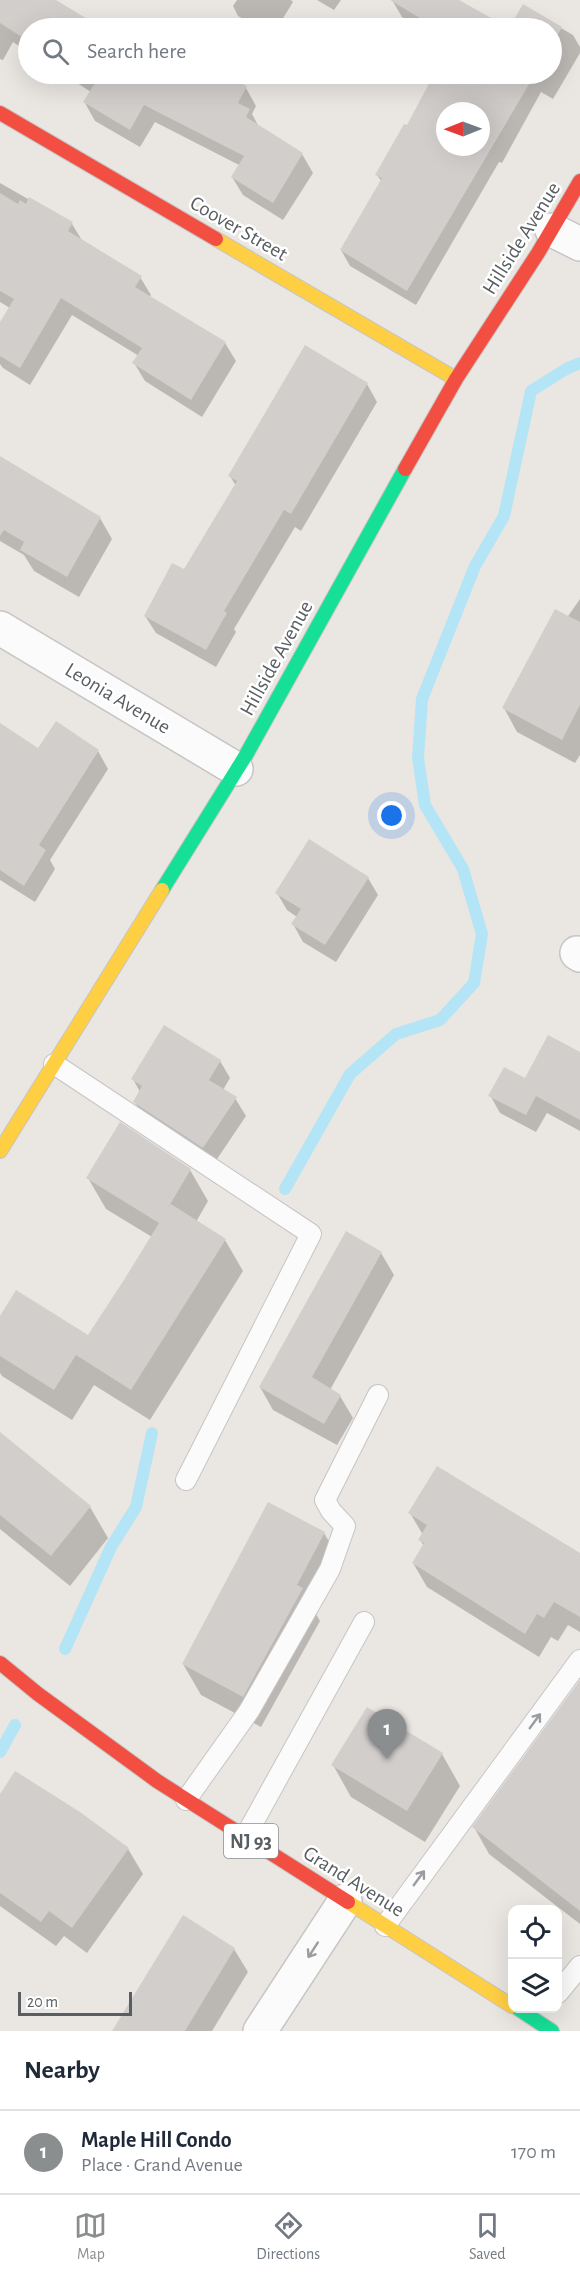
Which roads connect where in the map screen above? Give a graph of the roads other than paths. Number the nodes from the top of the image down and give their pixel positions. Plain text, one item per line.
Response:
1 (0, 113) edge
2 (580, 181) edge
3 (566, 237) edge
4 (456, 379) junction
5 (0, 628) edge
6 (237, 769) junction
7 (54, 1064) junction
8 (0, 1150) edge
9 (378, 1395) dead end
10 (186, 1480) dead end
11 (364, 1622) dead end
12 (580, 1660) edge
13 (0, 1663) edge
14 (186, 1800) junction
15 (245, 1837) junction
16 (345, 1901) junction
17 (385, 1926) junction
18 (580, 1966) edge
19 (562, 1989) edge
20 (508, 2003) edge
21 (540, 2014) edge
22 (260, 2031) edge
23 (552, 2031) edge

1 - 4 street, Coover Street
2 - 3 street, Hillside Avenue
3 - 4 street, Hillside Avenue
4 - 6 street, Hillside Avenue
5 - 6 street, Leonia Avenue
6 - 7 street, Hillside Avenue
7 - 8 street, Hillside Avenue
7 - 10 lane
9 - 14 lane
11 - 15 lane
17 -> 12 lane
13 - 14 street, Grand Avenue / NJ 93
14 - 15 street, Grand Avenue / NJ 93
15 - 16 street, Grand Avenue / NJ 93
16 - 17 street, Grand Avenue / NJ 93
16 -> 22 street
17 - 20 street, Grand Avenue / NJ 93
18 - 19 lane
21 - 23 street

